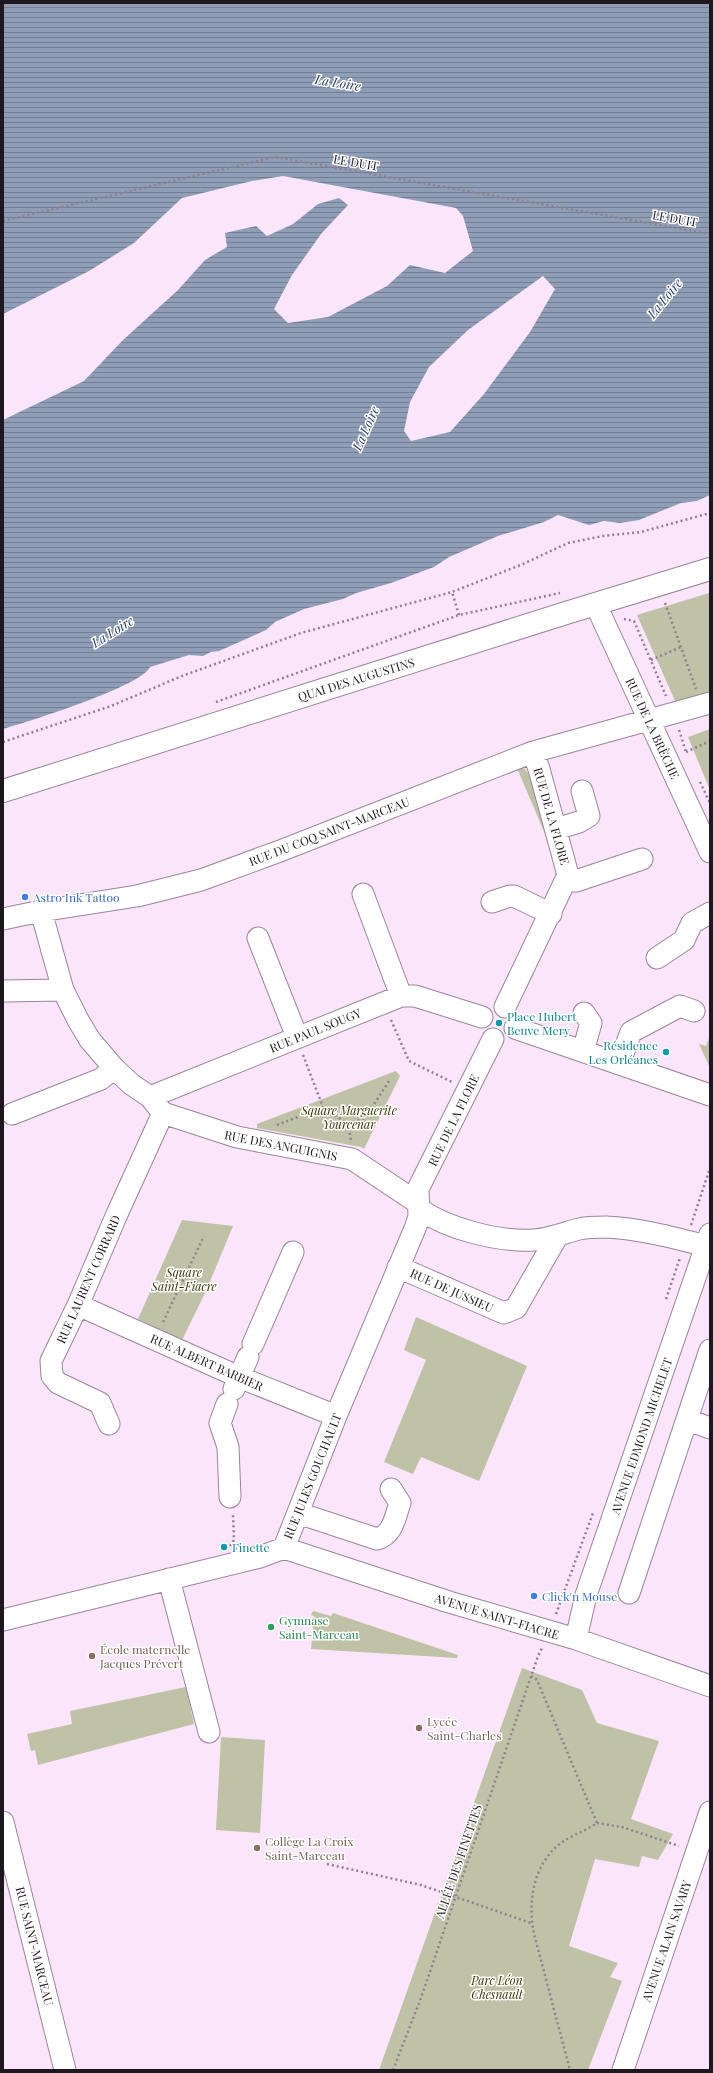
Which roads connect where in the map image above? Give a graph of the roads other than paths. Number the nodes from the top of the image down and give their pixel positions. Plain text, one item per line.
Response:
1 (710, 569) edge
2 (596, 605) junction
3 (706, 705) edge
4 (649, 720) junction
5 (533, 752) junction
6 (3, 791) edge
7 (582, 791) dead end
8 (556, 829) junction
9 (710, 852) edge
10 (642, 859) dead end
11 (566, 880) junction
12 (363, 894) dead end
13 (492, 902) dead end
14 (41, 911) junction
15 (550, 914) junction
16 (710, 914) edge
17 (3, 919) edge
18 (258, 938) dead end
19 (657, 958) dead end
20 (63, 990) junction
21 (3, 991) edge
22 (393, 999) junction
23 (505, 1007) junction
24 (694, 1011) dead end
25 (584, 1013) dead end
26 (482, 1017) junction
27 (514, 1028) junction
28 (297, 1037) junction
29 (493, 1039) junction
30 (582, 1051) junction
31 (618, 1064) junction
32 (114, 1068) junction
33 (710, 1096) edge
34 (150, 1097) junction
35 (164, 1113) junction
36 (12, 1114) dead end
37 (418, 1206) junction
38 (558, 1235) junction
39 (709, 1243) edge
40 (293, 1252) dead end
41 (398, 1267) junction
42 (78, 1305) junction
43 (708, 1362) edge
44 (233, 1391) junction
45 (336, 1416) junction
46 (688, 1420) junction
47 (109, 1424) dead end
48 (710, 1428) edge
49 (391, 1489) dead end
50 (230, 1497) road end
51 (298, 1513) junction
52 (284, 1548) junction
53 (169, 1579) junction
54 (629, 1593) dead end
55 (3, 1620) edge
56 (576, 1639) junction
57 (710, 1686) edge
58 (209, 1732) dead end
59 (710, 1812) edge
60 (3, 1822) edge
61 (65, 2070) edge
62 (623, 2070) edge

1 - 2 main road, QUAI DES AUGUSTINS
2 - 4 street, RUE DE LA BRÈCHE
2 - 6 main road, QUAI DES AUGUSTINS
3 - 4 street, RUE DU COQ SAINT-MARCEAU
4 - 5 street, RUE DU COQ SAINT-MARCEAU
4 - 9 street, RUE DE LA BRÈCHE
5 - 8 street, RUE DE LA FLORE
5 - 14 street, RUE DU COQ SAINT-MARCEAU
7 - 8 street
8 - 11 street, RUE DE LA FLORE
10 - 11 street, RUE DE LA FLORE
11 - 15 street, RUE DE LA FLORE
12 - 22 street
13 - 15 street
14 - 17 street, RUE DU COQ SAINT-MARCEAU
14 - 20 street, RUE DES ANGUIGNIS
15 - 23 street, RUE DE LA FLORE
16 - 19 street
18 - 28 street
20 - 21 street
20 - 32 street, RUE DES ANGUIGNIS
22 - 26 street, RUE PAUL SOUGY
22 - 28 street, RUE PAUL SOUGY
23 - 26 street
23 - 27 street
24 - 31 street
25 - 30 street
26 - 29 street
27 - 29 street
27 - 30 street
28 - 34 street, RUE PAUL SOUGY
29 - 37 street, RUE DE LA FLORE
30 - 31 street
31 - 33 street
32 - 34 street, RUE DES ANGUIGNIS
32 - 36 street
34 - 35 street, RUE DES ANGUIGNIS
35 - 37 street, RUE DES ANGUIGNIS
35 - 42 street, RUE LAURENT CORRARD
37 - 38 street, RUE DES ANGUIGNIS
37 - 41 street, RUE JULES GOUCHAULT
38 - 39 street, RUE DES ANGUIGNIS
38 - 41 street, RUE DE JUSSIEU
39 - 56 street, AVENUE EDMOND MICHELET
40 - 44 street
41 - 45 street, RUE JULES GOUCHAULT
42 - 44 street, RUE ALBERT BARBIER
42 - 47 street, RUE LAURENT CORRARD
43 - 46 street
44 - 45 street, RUE ALBERT BARBIER
44 - 50 street
45 - 51 street, RUE JULES GOUCHAULT
46 - 48 street
46 - 54 street
49 - 51 street
51 - 52 street, RUE JULES GOUCHAULT
52 - 53 street, RUE JULES GOUCHAULT
52 - 56 street, AVENUE SAINT-FIACRE
53 - 55 street, RUE JULES GOUCHAULT
53 - 58 street
56 - 57 street, AVENUE SAINT-FIACRE
59 - 62 street, AVENUE ALAIN SAVARY
60 - 61 street, RUE SAINT-MARCEAU

